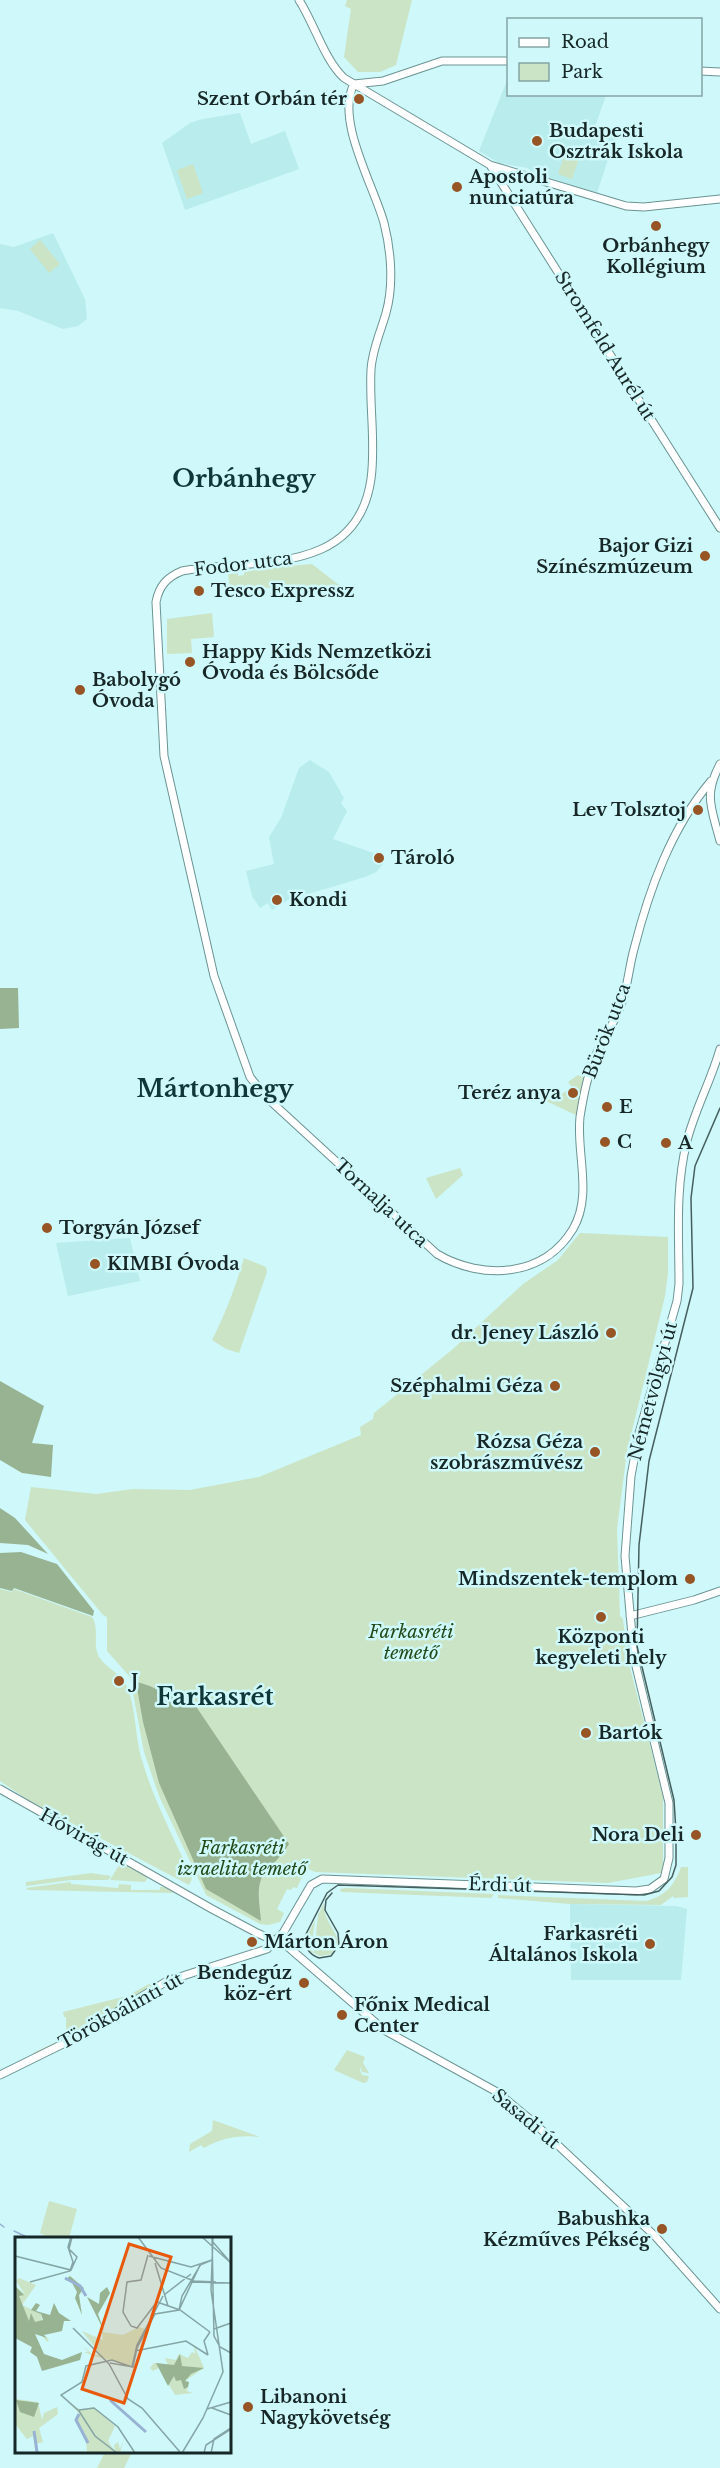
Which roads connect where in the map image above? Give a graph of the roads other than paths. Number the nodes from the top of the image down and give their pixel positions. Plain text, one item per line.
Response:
1 (299, 0) edge
2 (507, 61) edge
3 (702, 71) edge
4 (720, 72) edge
5 (354, 84) junction
6 (490, 165) junction
7 (720, 199) edge
8 (720, 528) edge
9 (720, 764) edge
10 (711, 781) junction
11 (710, 800) junction
12 (692, 806) junction
13 (720, 841) edge
14 (720, 1049) edge
15 (262, 1093) joint
16 (519, 1269) joint
17 (720, 1591) edge
18 (630, 1616) junction
19 (0, 1788) edge
20 (664, 1879) joint
21 (276, 1941) junction
22 (0, 2075) edge
23 (720, 2309) edge

1 - 5 street
2 - 5 street
3 - 4 street
5 - 6 street
5 - 15 street, Fodor utca
6 - 7 street
6 - 8 street, Stromfeld Aurél út
9 - 10 street
10 - 11 street
10 - 12 street, Bürök utca
11 - 12 street
11 - 13 street
12 - 16 street, Bürök utca
14 - 18 street, Németvölgyi út
15 - 16 street, Tornalja utca
17 - 18 street
18 - 20 street, Németvölgyi út
19 - 21 street, Hóvirág út
20 - 21 street, Érdi út
21 - 22 street, Törökbálinti út
21 - 23 street, Sasadi út

